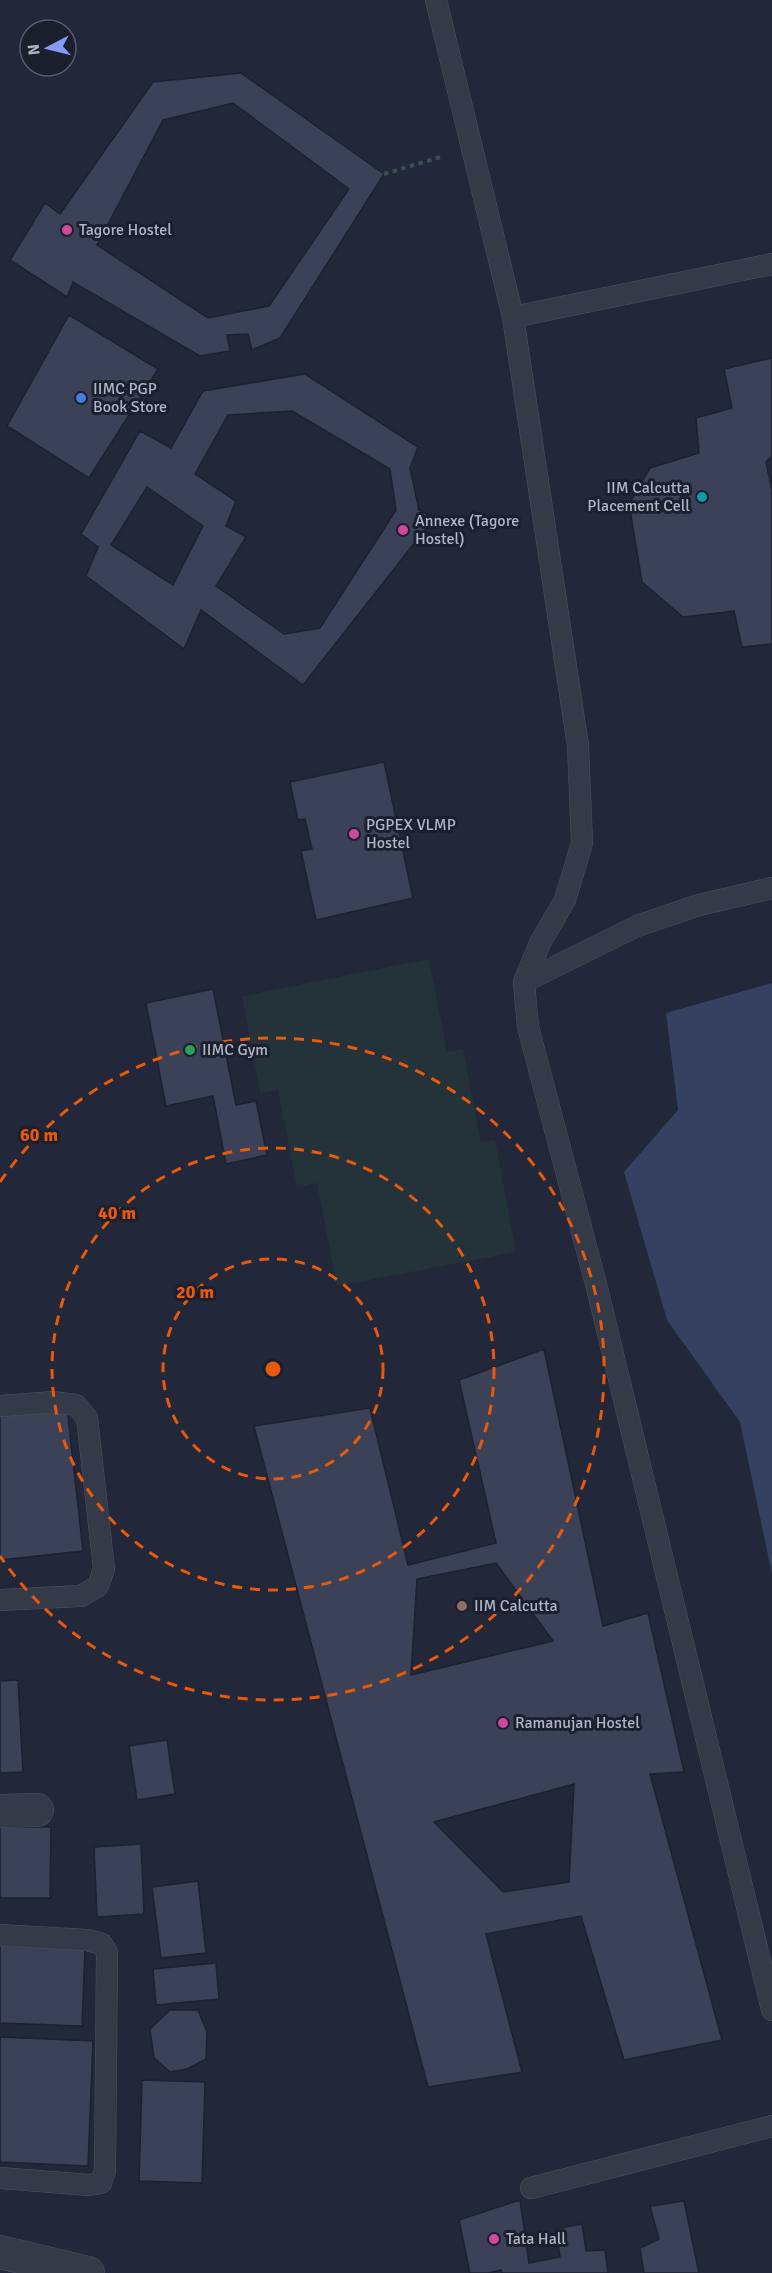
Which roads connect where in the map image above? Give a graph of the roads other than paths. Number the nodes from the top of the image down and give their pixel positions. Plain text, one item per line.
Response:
1 (436, 0) edge
2 (772, 264) edge
3 (513, 316) junction
4 (772, 888) edge
5 (524, 982) junction
6 (0, 1406) edge
7 (0, 1599) edge
8 (37, 1810) dead end
9 (0, 1811) edge
10 (0, 1935) edge
11 (772, 2010) edge
12 (772, 2126) edge
13 (0, 2178) edge
14 (531, 2188) dead end
15 (0, 2252) edge
16 (88, 2273) edge

1 - 3 lane
2 - 3 lane
3 - 5 lane
4 - 5 lane
5 - 11 lane
6 - 7 lane
8 - 9 street
10 - 13 lane
12 - 14 lane
15 - 16 street

